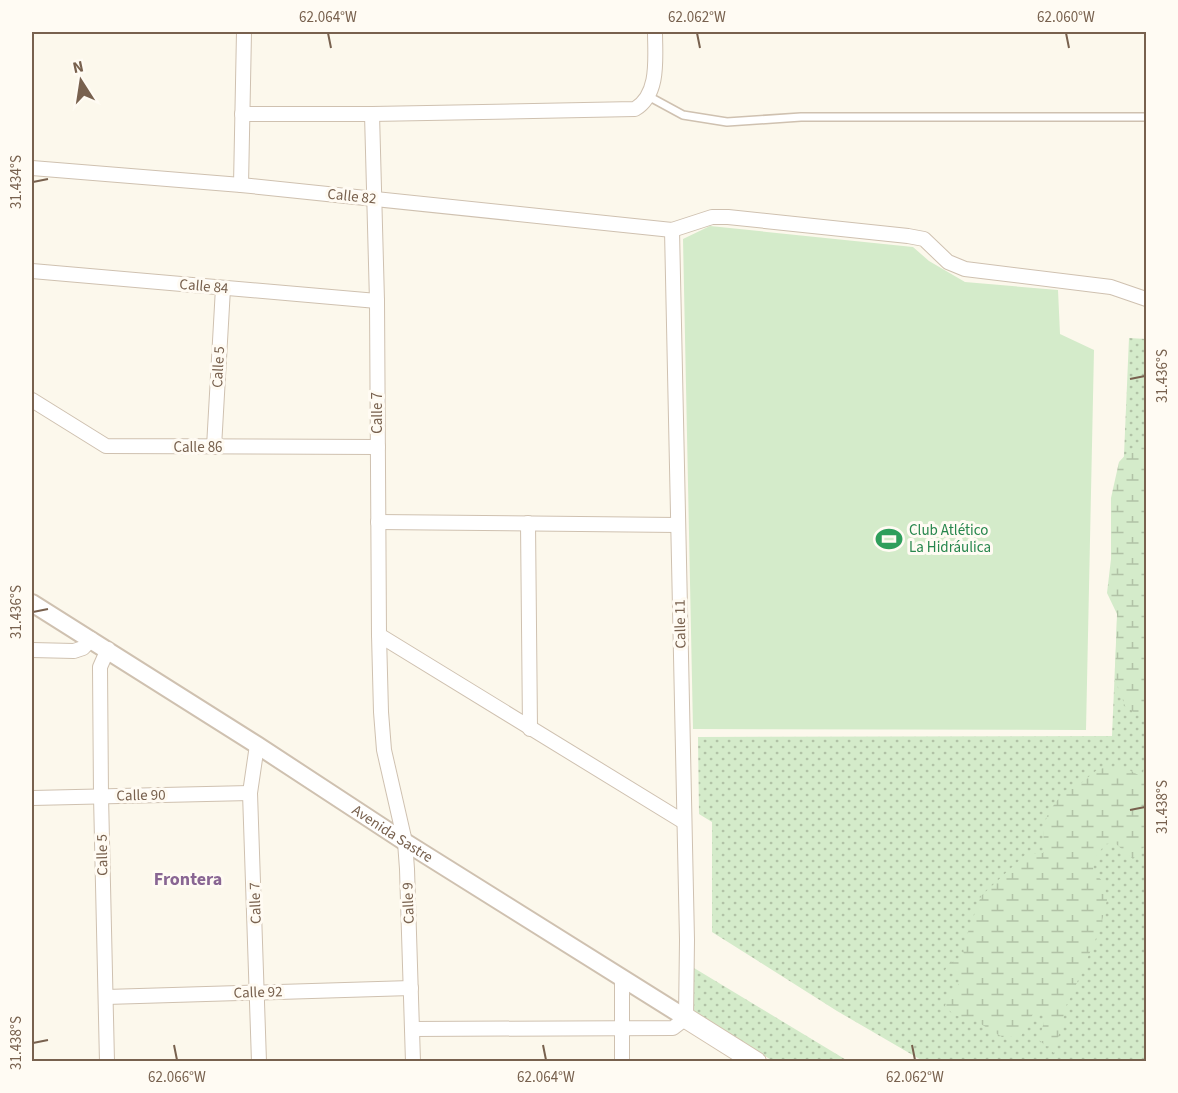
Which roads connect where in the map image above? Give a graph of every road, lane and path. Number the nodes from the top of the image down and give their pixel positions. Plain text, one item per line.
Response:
1 (244, 32) edge
2 (655, 32) edge
3 (648, 96) junction
4 (242, 114) junction
5 (372, 114) junction
6 (1146, 117) edge
7 (32, 168) edge
8 (241, 185) junction
9 (375, 198) junction
10 (672, 230) junction
11 (32, 271) edge
12 (223, 288) junction
13 (1146, 299) edge
14 (377, 301) junction
15 (32, 399) edge
16 (214, 447) junction
17 (378, 447) junction
18 (378, 522) junction
19 (528, 523) junction
20 (677, 525) junction
21 (32, 603) edge
22 (379, 635) junction
23 (91, 639) junction
24 (108, 649) junction
25 (32, 650) edge
26 (381, 712) joint
27 (530, 729) junction
28 (257, 745) junction
29 (250, 793) junction
30 (101, 796) junction
31 (32, 798) edge
32 (684, 822) junction
33 (405, 842) junction
34 (622, 978) junction
35 (411, 988) junction
36 (258, 992) junction
37 (106, 997) junction
38 (687, 1018) junction
39 (622, 1028) junction
40 (412, 1029) junction
41 (107, 1062) edge
42 (259, 1062) edge
43 (413, 1062) edge
44 (622, 1062) edge
45 (756, 1062) edge

1 - 4 street
2 - 3 street
3 - 5 street
3 - 6 lane
4 - 5 street
4 - 8 street
5 - 9 street, Calle 7
7 - 8 street, Calle 82
8 - 9 street, Calle 82
9 - 10 street, Calle 82
9 - 14 street, Calle 7
10 - 13 street
10 - 20 street, Calle 11
11 - 12 street, Calle 84
12 - 14 street, Calle 84
12 - 16 street, Calle 5
14 - 17 street, Calle 7
15 - 16 street, Calle 86
16 - 17 street, Calle 86
17 - 18 street, Calle 7
18 - 19 street
18 - 22 street, Calle 7
19 - 20 street
19 - 27 street
20 - 32 street, Calle 11
21 - 23 street, Avenida Sastre
22 - 26 street, Calle 7
22 - 27 street
23 - 24 street, Avenida Sastre
23 - 25 street
24 - 28 street, Avenida Sastre
24 - 30 street, Calle 5
26 - 33 street, Calle 9
27 - 32 street
28 - 29 street, Calle 7
28 - 33 street, Avenida Sastre
29 - 30 street, Calle 90
29 - 36 street, Calle 7
30 - 31 street, Calle 90
30 - 37 street, Calle 5
32 - 38 street, Calle 11
33 - 34 street, Avenida Sastre
33 - 35 street, Calle 9
34 - 38 street, Avenida Sastre
34 - 39 street
35 - 36 street, Calle 92
35 - 40 street, Calle 9
36 - 37 street, Calle 92
36 - 42 street, Calle 7
37 - 41 street, Calle 5
38 - 39 street
38 - 45 main road, Avenida Sastre
39 - 40 street
39 - 44 street
40 - 43 street, Calle 9

